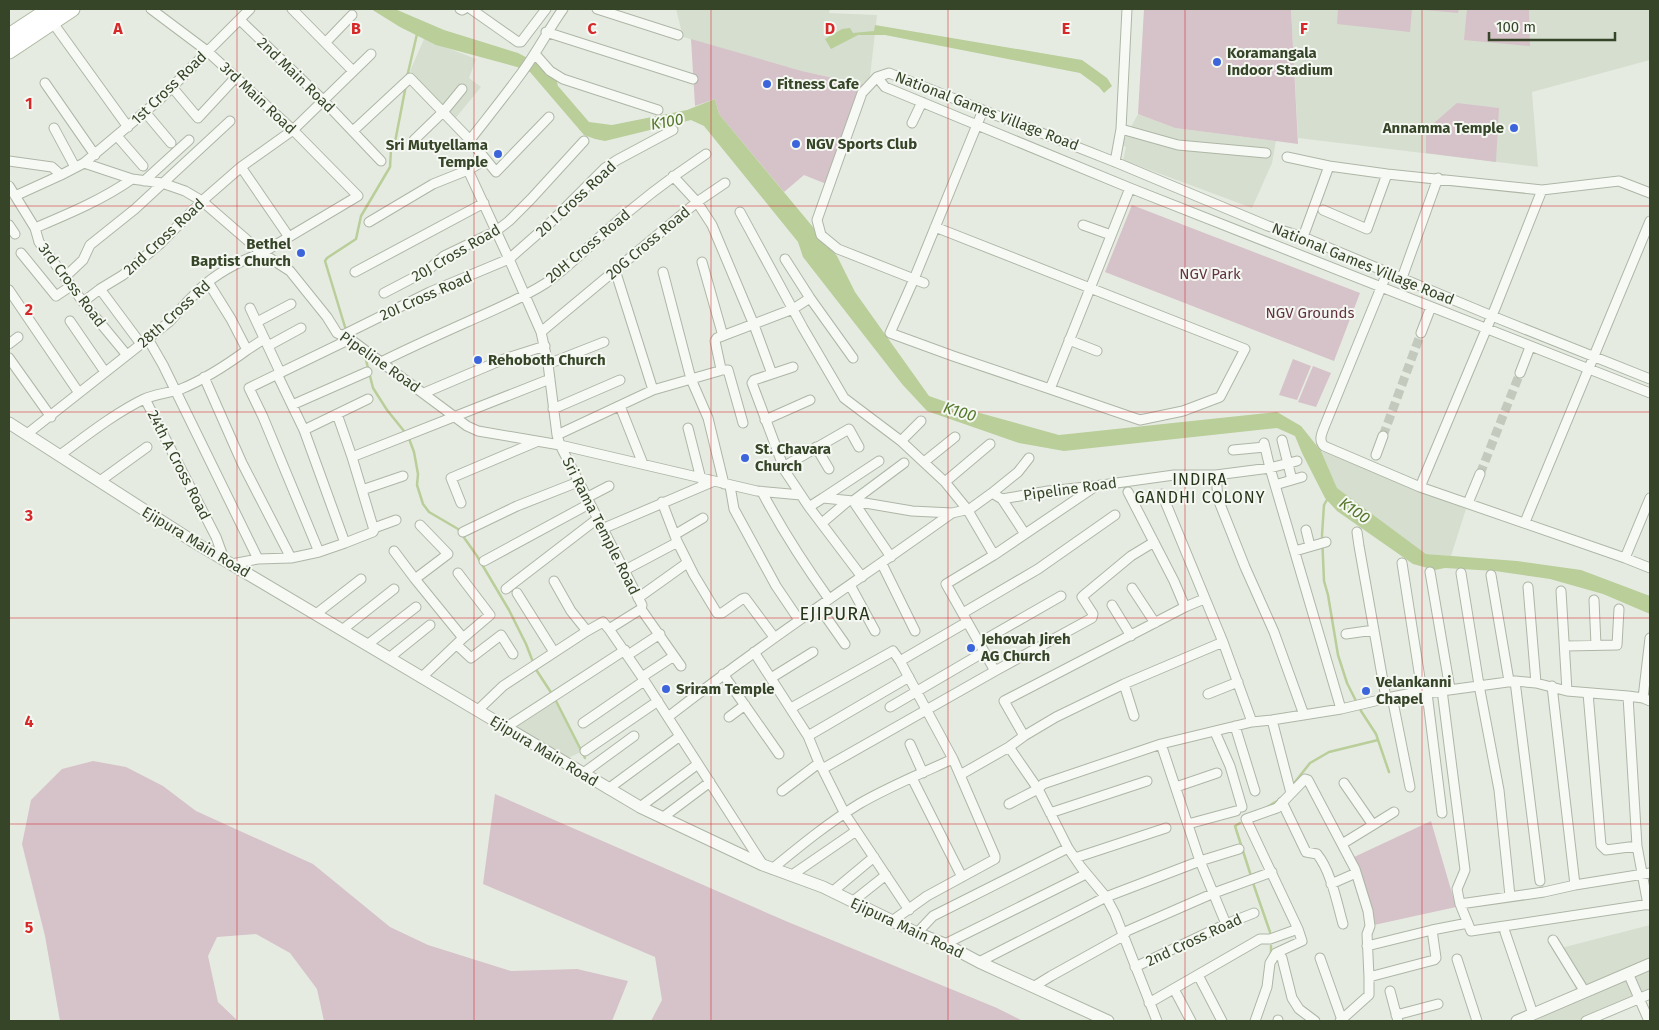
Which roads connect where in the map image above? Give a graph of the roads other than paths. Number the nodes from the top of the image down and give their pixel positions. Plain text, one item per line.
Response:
1 (72, 9) edge
2 (150, 9) edge
3 (250, 9) edge
4 (460, 9) edge
5 (464, 9) edge
6 (471, 9) edge
7 (563, 9) edge
8 (597, 9) edge
9 (1127, 9) edge
10 (295, 10) edge
11 (541, 11) edge
12 (352, 15) dead end
13 (51, 16) edge
14 (240, 20) junction
15 (546, 32) junction
16 (678, 35) dead end
17 (9, 36) edge
18 (326, 42) junction
19 (9, 51) edge
20 (207, 51) junction
21 (371, 54) dead end
22 (533, 57) junction
23 (353, 71) junction
24 (236, 77) junction
25 (877, 77) junction
26 (693, 79) dead end
27 (45, 83) dead end
28 (172, 87) junction
29 (462, 89) dead end
30 (323, 100) junction
31 (922, 102) junction
32 (658, 110) dead end
33 (983, 110) junction
34 (444, 111) junction
35 (145, 112) junction
36 (549, 117) dead end
37 (230, 121) dead end
38 (912, 124) dead end
39 (977, 125) junction
40 (128, 126) junction
41 (54, 128) dead end
42 (1121, 129) junction
43 (293, 130) junction
44 (673, 130) dead end
45 (353, 131) junction
46 (117, 136) junction
47 (189, 140) dead end
48 (414, 140) dead end
49 (470, 140) junction
50 (584, 141) dead end
51 (171, 143) dead end
52 (706, 154) dead end
53 (1266, 154) dead end
54 (95, 155) junction
55 (1287, 157) dead end
56 (485, 160) junction
57 (9, 161) edge
58 (381, 161) dead end
59 (1115, 162) junction
60 (84, 163) junction
61 (143, 166) dead end
62 (1329, 166) junction
63 (241, 167) junction
64 (75, 168) junction
65 (468, 170) junction
66 (1387, 174) junction
67 (61, 175) junction
68 (673, 176) junction
69 (1438, 178) junction
70 (132, 179) junction
71 (144, 181) junction
72 (162, 183) junction
73 (725, 183) dead end
74 (9, 186) edge
75 (1130, 188) junction
76 (1542, 190) junction
77 (1650, 193) edge
78 (15, 196) junction
79 (358, 196) joint
80 (202, 201) junction
81 (697, 202) junction
82 (484, 203) junction
83 (1323, 210) dead end
84 (740, 212) dead end
85 (369, 222) dead end
86 (1650, 222) edge
87 (9, 225) edge
88 (1083, 225) dead end
89 (935, 226) junction
90 (1268, 226) junction
91 (35, 228) junction
92 (496, 231) junction
93 (15, 234) dead end
94 (1111, 236) junction
95 (289, 237) junction
96 (1303, 237) junction
97 (1263, 241) junction
98 (21, 253) dead end
99 (262, 253) junction
100 (510, 259) junction
101 (785, 259) dead end
102 (702, 262) dead end
103 (615, 270) junction
104 (355, 272) dead end
105 (663, 272) dead end
106 (1387, 273) junction
107 (65, 277) junction
108 (1402, 278) junction
109 (914, 279) junction
110 (208, 282) junction
111 (924, 283) dead end
112 (71, 286) junction
113 (1090, 287) junction
114 (1381, 287) junction
115 (100, 289) junction
116 (9, 290) edge
117 (384, 293) dead end
118 (526, 295) junction
119 (810, 298) junction
120 (83, 302) junction
121 (291, 304) dead end
122 (1431, 307) junction
123 (250, 308) dead end
124 (793, 309) junction
125 (1492, 316) junction
126 (70, 321) dead end
127 (257, 322) junction
128 (754, 325) junction
129 (301, 328) dead end
130 (1486, 329) junction
131 (541, 332) junction
132 (1421, 333) tunnel mouth
133 (723, 336) junction
134 (18, 337) dead end
135 (346, 337) junction
136 (1069, 340) junction
137 (145, 341) junction
138 (266, 342) junction
139 (604, 342) dead end
140 (9, 344) edge
141 (545, 346) junction
142 (1530, 347) junction
143 (247, 350) junction
144 (1097, 351) dead end
145 (126, 354) junction
146 (1593, 357) junction
147 (9, 358) edge
148 (853, 358) dead end
149 (381, 362) junction
150 (548, 364) junction
151 (793, 367) dead end
152 (720, 370) junction
153 (1588, 370) junction
154 (106, 372) junction
155 (367, 372) dead end
156 (279, 373) junction
157 (1520, 373) tunnel mouth
158 (772, 374) junction
159 (204, 377) junction
160 (550, 379) junction
161 (691, 379) junction
162 (1650, 379) edge
163 (620, 380) dead end
164 (1050, 389) junction
165 (653, 390) junction
166 (174, 391) junction
167 (79, 392) junction
168 (424, 393) junction
169 (1650, 393) edge
170 (145, 399) junction
171 (368, 399) dead end
172 (810, 400) dead end
173 (292, 406) junction
174 (620, 406) junction
175 (553, 409) junction
176 (337, 414) junction
177 (454, 416) junction
178 (50, 417) junction
179 (765, 420) junction
180 (921, 421) dead end
181 (9, 423) edge
182 (743, 423) dead end
183 (688, 428) dead end
184 (304, 430) junction
185 (27, 434) junction
186 (557, 435) junction
187 (1383, 436) tunnel mouth
188 (955, 437) dead end
189 (1282, 440) dead end
190 (901, 441) junction
191 (536, 442) junction
192 (990, 444) dead end
193 (560, 445) junction
194 (147, 447) dead end
195 (859, 447) dead end
196 (816, 448) junction
197 (1233, 450) dead end
198 (1376, 454) dead end
199 (60, 455) junction
200 (352, 457) junction
201 (1030, 458) dead end
202 (879, 461) dead end
203 (924, 462) junction
204 (1292, 462) junction
205 (904, 463) dead end
206 (643, 464) junction
207 (783, 467) junction
208 (1270, 468) junction
209 (830, 469) dead end
210 (1480, 474) tunnel mouth
211 (1216, 475) junction
212 (403, 476) dead end
213 (1302, 477) dead end
214 (701, 479) junction
215 (1292, 480) junction
216 (100, 481) junction
217 (578, 482) junction
218 (712, 482) junction
219 (945, 482) junction
220 (727, 485) junction
221 (1276, 485) junction
222 (609, 486) dead end
223 (1095, 486) junction
224 (1420, 487) junction
225 (362, 490) junction
226 (762, 492) junction
227 (1128, 492) dead end
228 (992, 493) junction
229 (1162, 494) dead end
230 (801, 495) junction
231 (823, 498) junction
232 (1650, 498) edge
233 (1002, 500) junction
234 (587, 501) junction
235 (851, 501) junction
236 (662, 502) junction
237 (461, 503) dead end
238 (1468, 503) junction
239 (809, 507) junction
240 (967, 509) junction
241 (952, 513) junction
242 (1114, 515) dead end
243 (703, 518) dead end
244 (597, 519) junction
245 (396, 520) dead end
246 (1525, 522) junction
247 (822, 523) junction
248 (420, 525) dead end
249 (374, 528) junction
250 (602, 529) junction
251 (1306, 530) dead end
252 (463, 532) dead end
253 (1358, 532) dead end
254 (1025, 534) junction
255 (676, 539) junction
256 (1154, 542) junction
257 (1326, 542) dead end
258 (345, 544) junction
259 (1310, 546) junction
260 (394, 550) dead end
261 (1295, 551) junction
262 (319, 552) junction
263 (994, 555) junction
264 (891, 557) junction
265 (291, 558) junction
266 (1624, 558) junction
267 (258, 559) junction
268 (228, 561) junction
269 (484, 561) dead end
270 (687, 563) junction
271 (1402, 563) dead end
272 (882, 564) junction
273 (1650, 568) edge
274 (625, 570) junction
275 (1430, 572) dead end
276 (458, 573) dead end
277 (1461, 573) dead end
278 (1490, 575) dead end
279 (862, 577) junction
280 (360, 578) dead end
281 (415, 579) junction
282 (554, 581) dead end
283 (850, 586) junction
284 (1528, 587) dead end
285 (1132, 588) dead end
286 (506, 589) dead end
287 (394, 590) dead end
288 (1561, 591) dead end
289 (517, 593) dead end
290 (1061, 596) dead end
291 (638, 598) junction
292 (829, 599) junction
293 (1204, 599) junction
294 (1594, 600) dead end
295 (1112, 605) dead end
296 (416, 607) dead end
297 (819, 607) junction
298 (1186, 607) junction
299 (641, 609) junction
300 (1620, 609) dead end
301 (963, 613) junction
302 (316, 614) junction
303 (799, 620) junction
304 (967, 622) junction
305 (1155, 623) junction
306 (430, 625) dead end
307 (342, 630) junction
308 (609, 630) junction
309 (1374, 630) junction
310 (587, 631) junction
311 (875, 631) dead end
312 (915, 631) dead end
313 (660, 634) junction
314 (1346, 634) dead end
315 (1131, 636) junction
316 (774, 637) junction
317 (1650, 638) edge
318 (460, 642) junction
319 (1223, 642) junction
320 (845, 644) dead end
321 (368, 645) junction
322 (1596, 645) junction
323 (1565, 646) junction
324 (982, 648) junction
325 (554, 652) junction
326 (754, 652) junction
327 (813, 652) dead end
328 (626, 653) junction
329 (513, 654) dead end
330 (674, 656) junction
331 (389, 658) junction
332 (900, 661) junction
333 (681, 666) dead end
334 (995, 671) junction
335 (723, 674) junction
336 (909, 677) junction
337 (421, 678) junction
338 (771, 678) junction
339 (643, 679) junction
340 (1512, 681) junction
341 (1238, 682) junction
342 (1536, 683) junction
343 (1124, 684) junction
344 (1479, 685) junction
345 (1552, 686) junction
346 (1446, 689) junction
347 (1566, 691) junction
348 (916, 692) junction
349 (1424, 692) junction
350 (1208, 694) dead end
351 (1588, 694) junction
352 (1628, 696) junction
353 (1389, 697) junction
354 (1647, 699) edge
355 (658, 701) junction
356 (745, 706) junction
357 (791, 708) junction
358 (890, 708) dead end
359 (1341, 709) junction
360 (926, 710) junction
361 (477, 711) junction
362 (1304, 715) junction
363 (1134, 716) dead end
364 (668, 717) junction
365 (729, 717) dead end
366 (1272, 720) junction
367 (1252, 722) junction
368 (583, 723) dead end
369 (1235, 726) junction
370 (506, 728) junction
371 (1215, 732) junction
372 (634, 736) dead end
373 (680, 736) junction
374 (808, 736) junction
375 (1024, 736) junction
376 (910, 744) dead end
377 (1161, 744) junction
378 (1009, 747) junction
379 (585, 751) dead end
380 (779, 754) dead end
381 (953, 759) junction
382 (698, 764) junction
383 (821, 766) junction
384 (923, 773) junction
385 (1217, 773) dead end
386 (582, 774) junction
387 (960, 774) junction
388 (912, 778) junction
389 (1147, 781) dead end
390 (710, 782) junction
391 (1344, 783) dead end
392 (1176, 787) junction
393 (1410, 787) dead end
394 (608, 789) junction
395 (1038, 789) junction
396 (782, 791) dead end
397 (1255, 791) dead end
398 (1291, 793) junction
399 (1282, 802) junction
400 (1009, 804) dead end
401 (640, 807) junction
402 (1394, 812) dead end
403 (1050, 813) junction
404 (1242, 813) junction
405 (1442, 813) dead end
406 (845, 814) junction
407 (662, 818) junction
408 (1188, 824) junction
409 (1372, 825) junction
410 (1166, 828) dead end
411 (856, 831) junction
412 (1342, 844) junction
413 (1637, 846) junction
414 (1068, 848) junction
415 (1239, 849) dead end
416 (874, 857) junction
417 (1075, 858) junction
418 (1200, 861) junction
419 (768, 867) junction
420 (1086, 872) junction
421 (1272, 872) junction
422 (1356, 873) junction
423 (1646, 874) edge
424 (792, 875) junction
425 (886, 875) junction
426 (962, 877) junction
427 (1540, 881) dead end
428 (1331, 884) junction
429 (1575, 885) junction
430 (832, 892) junction
431 (1214, 893) junction
432 (1510, 896) junction
433 (1106, 897) junction
434 (852, 902) junction
435 (1460, 904) junction
436 (1649, 905) edge
437 (908, 910) junction
438 (1254, 913) dead end
439 (892, 921) junction
440 (1468, 923) junction
441 (1226, 924) junction
442 (1343, 924) dead end
443 (1298, 929) junction
444 (1432, 930) junction
445 (1505, 932) dead end
446 (917, 933) junction
447 (1123, 936) junction
448 (1553, 940) dead end
449 (945, 944) junction
450 (1367, 946) junction
451 (1276, 954) junction
452 (1320, 958) dead end
453 (1457, 960) dead end
454 (979, 962) junction
455 (1650, 964) edge
456 (1135, 967) junction
457 (1628, 973) junction
458 (1198, 975) junction
459 (1369, 977) junction
460 (1033, 987) junction
461 (1174, 989) junction
462 (1390, 991) dead end
463 (1585, 992) junction
464 (1650, 994) edge
465 (1639, 998) junction
466 (1149, 1003) junction
467 (1438, 1004) dead end
468 (1533, 1014) junction
469 (1397, 1018) edge
470 (1341, 1020) edge
471 (1108, 1021) edge
472 (1157, 1021) edge
473 (1192, 1021) edge
474 (1222, 1021) edge
475 (1255, 1021) edge
476 (1315, 1021) edge
477 (1477, 1021) edge
478 (1517, 1021) edge
479 (1586, 1021) edge
480 (1649, 1021) edge

1 - 13 main road
2 - 20 street, 3rd Main Road
3 - 14 street, 1st Cross Road
4 - 5 street
6 - 11 street
7 - 15 street
8 - 16 street
9 - 42 street
10 - 18 street
12 - 18 street
13 - 17 main road
13 - 19 main road
13 - 40 street
14 - 20 street, 1st Cross Road
14 - 30 street, 2nd Main Road
15 - 22 street
15 - 26 street
18 - 23 street
20 - 24 street, 3rd Main Road
20 - 28 street, 1st Cross Road
21 - 23 street, 2nd Cross Road
22 - 32 street
22 - 49 street
23 - 30 street, 2nd Cross Road
24 - 28 street
24 - 43 street, 3rd Main Road
25 - 31 street, National Games Village Road
25 - 33 street, National Games Village Road
25 - 109 street
27 - 54 street
28 - 35 street, 1st Cross Road
29 - 34 street
30 - 43 street, 2nd Cross Road
30 - 45 street, 2nd Main Road
31 - 38 street
31 - 39 street, National Games Village Road
33 - 39 street
33 - 59 street, National Games Village Road
34 - 45 street
34 - 48 street
34 - 49 street
35 - 40 street, 1st Cross Road
35 - 51 street
36 - 56 street
37 - 72 street
39 - 75 street, National Games Village Road
39 - 89 street
40 - 46 street, 1st Cross Road
41 - 64 street
42 - 53 street
42 - 59 street
43 - 63 street, 2nd Cross Road
43 - 79 street, 3rd Main Road
44 - 100 street, 20 I Cross Road
45 - 58 street, 2nd Main Road
46 - 54 street, 1st Cross Road
46 - 61 street
47 - 71 street
49 - 56 street
50 - 92 street, 20J Cross Road
52 - 68 street, 20H Cross Road
54 - 60 street, 1st Cross Road
55 - 62 street
56 - 65 street
57 - 67 street
59 - 90 street, National Games Village Road
60 - 64 street
60 - 70 street, Pipeline Road
62 - 66 street
62 - 96 street
63 - 80 street, 2nd Cross Road
63 - 95 street
64 - 67 street
65 - 82 street, Sri Rama Temple Road
65 - 85 street
66 - 69 street
66 - 83 street
67 - 78 street
68 - 81 street
68 - 118 street, 20H Cross Road
69 - 76 street
69 - 108 street
70 - 71 street, Pipeline Road
70 - 91 street
71 - 72 street, Pipeline Road
72 - 80 street, Pipeline Road
72 - 107 street
73 - 81 street
74 - 78 street, 3rd Cross Road
75 - 94 street
75 - 97 street, National Games Village Road
76 - 77 street
76 - 125 street
78 - 91 street, 3rd Cross Road
79 - 95 street, 28th Cross Rd
80 - 99 street, Pipeline Road
80 - 115 street, 2nd Cross Road
81 - 103 street, 20G Cross Road
81 - 128 street, 20G Cross Road
82 - 92 street, Sri Rama Temple Road
82 - 104 street
84 - 124 street
86 - 146 street
87 - 93 street
88 - 94 street
89 - 109 street
89 - 113 street
90 - 96 street, National Games Village Road
90 - 97 street
91 - 107 street, 3rd Cross Road
92 - 100 street, Sri Rama Temple Road
92 - 117 street, 20J Cross Road
94 - 113 street
95 - 99 street, 28th Cross Rd
96 - 106 street, National Games Village Road
97 - 114 street, National Games Village Road
98 - 112 street
99 - 110 street, 28th Cross Rd
99 - 135 street, Pipeline Road
100 - 118 street, Sri Rama Temple Road
100 - 135 street, 20I Cross Road
101 - 119 street
102 - 133 street
103 - 131 street, 20G Cross Road
103 - 165 street
105 - 161 street
106 - 108 street, National Games Village Road
106 - 114 street
107 - 112 street, 3rd Cross Road
108 - 125 street, National Games Village Road
109 - 111 street
109 - 164 street
110 - 137 street, 28th Cross Rd
110 - 143 street
112 - 120 street, 3rd Cross Road
113 - 136 street
113 - 164 street
114 - 122 street, National Games Village Road
114 - 224 street
115 - 120 street, 2nd Cross Road
115 - 137 street
116 - 167 street
118 - 131 street, Sri Rama Temple Road
118 - 149 street, 20H Cross Road
119 - 124 street
119 - 148 street
120 - 145 street, 3rd Cross Road
121 - 127 street
122 - 130 street, National Games Village Road
122 - 132 street
123 - 127 street
124 - 128 street
124 - 190 street
125 - 130 street
125 - 146 street, National Games Village Road
126 - 154 street
127 - 138 street
128 - 133 street
128 - 158 street, 20G Cross Road
129 - 138 street
130 - 142 street, National Games Village Road
130 - 224 street
131 - 141 street, Sri Rama Temple Road
133 - 152 street
134 - 140 street
135 - 149 street, Pipeline Road
135 - 156 street, 20I Cross Road
136 - 144 street
136 - 164 street
137 - 145 street, 28th Cross Rd
137 - 166 street
138 - 143 street
138 - 156 street
139 - 150 street
141 - 150 street, Sri Rama Temple Road
141 - 168 street
142 - 153 street, National Games Village Road
142 - 157 street
143 - 159 street
145 - 154 street, 28th Cross Rd
146 - 153 street
146 - 162 street, National Games Village Road
147 - 178 street
149 - 168 street, Pipeline Road
150 - 160 street, Sri Rama Temple Road
151 - 158 street
152 - 161 street
152 - 182 street
153 - 169 street, National Games Village Road
153 - 246 street
154 - 167 street, 28th Cross Rd
155 - 173 street
156 - 173 street
156 - 262 street, 20I Cross Road
158 - 179 street
159 - 166 street
159 - 265 street
160 - 175 street, Sri Rama Temple Road
160 - 177 street
161 - 165 street
161 - 220 street
163 - 175 street
165 - 174 street
166 - 170 street
166 - 267 street
167 - 178 street, 28th Cross Rd
168 - 177 street, Pipeline Road
170 - 199 street
170 - 268 street, 24th A Cross Road
171 - 176 street
172 - 179 street
173 - 184 street
174 - 186 street
174 - 206 street
175 - 186 street, Sri Rama Temple Road
176 - 184 street
176 - 200 street
177 - 191 street, Pipeline Road
177 - 200 street
178 - 185 street, 28th Cross Rd
179 - 207 street
180 - 190 street
181 - 185 street, Ejipura Main Road
183 - 214 street
184 - 258 street
185 - 199 street, Ejipura Main Road
186 - 193 street, Sri Rama Temple Road
187 - 198 street
188 - 203 street
189 - 204 street
190 - 203 street
191 - 193 street, Pipeline Road
191 - 237 street
192 - 219 street
193 - 206 street, Pipeline Road
193 - 217 street, Sri Rama Temple Road
194 - 216 street
195 - 196 street
196 - 207 street
196 - 209 street
197 - 208 street
199 - 216 street, Ejipura Main Road
200 - 225 street
201 - 228 street
202 - 231 street
203 - 219 street
204 - 208 street, Pipeline Road
204 - 215 street
205 - 235 street
206 - 214 street, Pipeline Road
207 - 230 street
208 - 211 street, Pipeline Road
208 - 221 street
210 - 238 street
211 - 223 street, Pipeline Road
211 - 362 street
212 - 225 street
213 - 215 street
214 - 218 street, Pipeline Road
215 - 221 street
216 - 268 street, Ejipura Main Road
217 - 234 street, Sri Rama Temple Road
217 - 252 street
218 - 220 street, Pipeline Road
218 - 236 street
219 - 240 street
220 - 226 street, Pipeline Road
220 - 303 street
221 - 261 street
222 - 234 street
223 - 233 street, Pipeline Road
223 - 254 street
224 - 238 street
225 - 249 street
226 - 230 street, Pipeline Road
226 - 292 street
227 - 256 street
228 - 233 street, Pipeline Road
228 - 240 street
229 - 293 street
230 - 239 street
231 - 235 street
231 - 239 street
232 - 266 street
233 - 254 street
234 - 244 street, Sri Rama Temple Road
234 - 269 street
235 - 241 street
235 - 247 street
235 - 264 street
236 - 250 street
236 - 255 street
238 - 246 street
239 - 247 street
240 - 241 street
240 - 263 street
241 - 264 street
242 - 301 street
243 - 255 street
244 - 250 street, Sri Rama Temple Road
244 - 286 street
245 - 249 street
246 - 266 street
247 - 279 street
248 - 281 street
249 - 258 street
250 - 274 street, Sri Rama Temple Road
251 - 259 street
253 - 309 street
254 - 263 street
255 - 270 street
255 - 274 street
256 - 298 street
256 - 334 street
257 - 259 street
258 - 262 street
259 - 261 street
260 - 281 street
261 - 359 street
262 - 265 street
263 - 301 street
264 - 272 street
265 - 267 street
266 - 273 street
267 - 268 street
268 - 302 street, Ejipura Main Road
270 - 291 street
270 - 316 street
271 - 349 street
272 - 279 street
272 - 312 street
274 - 291 street, Sri Rama Temple Road
275 - 346 street
276 - 318 street
277 - 344 street
278 - 340 street
279 - 283 street
280 - 302 street
281 - 318 street
282 - 310 street
283 - 292 street
283 - 311 street
284 - 342 street
285 - 305 street
287 - 307 street
288 - 323 street
289 - 325 street
290 - 324 street
291 - 299 street, Sri Rama Temple Road
292 - 297 street
293 - 298 street
293 - 319 street
294 - 322 street
295 - 315 street
296 - 321 street
297 - 303 street
297 - 320 street
298 - 305 street
299 - 308 street, Sri Rama Temple Road
299 - 313 street
300 - 322 street
301 - 304 street
302 - 307 street, Ejipura Main Road
303 - 316 street
304 - 324 street
304 - 332 street
305 - 315 street
306 - 331 street
307 - 321 street, Ejipura Main Road
308 - 310 street
308 - 328 street
309 - 314 street
309 - 353 street
310 - 325 street
313 - 328 street
313 - 330 street
315 - 375 street
316 - 326 street
317 - 354 street
318 - 329 street
318 - 337 street
319 - 341 street
319 - 343 street
321 - 331 street, Ejipura Main Road
322 - 323 street
323 - 347 street
324 - 334 street
324 - 348 street
325 - 361 street
326 - 335 street
326 - 338 street
327 - 338 street
328 - 339 street
328 - 370 street
330 - 333 street
330 - 339 street
331 - 337 street, Ejipura Main Road
332 - 336 street
332 - 357 street
334 - 360 street
335 - 356 street
335 - 364 street
336 - 348 street
336 - 374 street
337 - 361 street, Ejipura Main Road
338 - 357 street
339 - 355 street
339 - 368 street
340 - 342 street
340 - 344 street
340 - 427 street
341 - 350 street
341 - 367 street
342 - 345 street
343 - 363 street
343 - 375 street
344 - 346 street
344 - 432 street
345 - 347 street
345 - 429 street
346 - 349 street
346 - 435 street
347 - 351 street
348 - 358 street
348 - 360 street
349 - 353 street
349 - 405 street
351 - 352 street
351 - 413 street
352 - 354 street
352 - 413 street
353 - 359 street
353 - 393 street
355 - 364 street
355 - 379 street
356 - 365 street
356 - 380 street
357 - 374 street
359 - 362 street
360 - 381 street
360 - 383 street
361 - 370 street, Ejipura Main Road
362 - 366 street
364 - 373 street
366 - 367 street
366 - 398 street
367 - 369 street
369 - 371 street
369 - 397 street
370 - 386 street, Ejipura Main Road
371 - 377 street
371 - 404 street
372 - 386 street
373 - 382 street
373 - 394 street
374 - 383 street
375 - 378 street
376 - 384 street
377 - 392 street
377 - 395 street
378 - 387 street
378 - 395 street
381 - 384 street
381 - 387 street
382 - 390 street
382 - 401 street
383 - 396 street
383 - 406 street
384 - 388 street
385 - 392 street
386 - 394 street, Ejipura Main Road
387 - 426 street
388 - 406 street
388 - 426 street
389 - 403 street
390 - 407 street
390 - 419 street
391 - 409 street
392 - 408 street
394 - 401 street, Ejipura Main Road
395 - 400 street
395 - 403 street
398 - 399 street
398 - 412 street
399 - 404 street
399 - 428 street
401 - 407 street, Ejipura Main Road
402 - 409 street
403 - 414 street
404 - 408 street
404 - 421 street
406 - 411 street
406 - 419 street
407 - 419 street, Ejipura Main Road
408 - 418 street
409 - 412 street
410 - 417 street
411 - 416 street
411 - 424 street
412 - 422 street
413 - 423 street
414 - 417 street
414 - 446 street
415 - 418 street
416 - 425 street
416 - 430 street
417 - 420 street
418 - 431 street
418 - 433 street
419 - 424 street, Ejipura Main Road
420 - 433 street
420 - 449 street
421 - 431 street
421 - 443 street
422 - 428 street
422 - 450 street
423 - 429 street
423 - 436 street
424 - 430 street, Ejipura Main Road
425 - 434 street
425 - 437 street
426 - 437 street
428 - 442 street
429 - 432 street
430 - 434 street, Ejipura Main Road
431 - 441 street
431 - 447 street
432 - 435 street
433 - 447 street
433 - 454 street
434 - 439 street, Ejipura Main Road
435 - 440 street
436 - 440 street
437 - 439 street
438 - 441 street, 2nd Cross Road
439 - 446 street, Ejipura Main Road
440 - 444 street
441 - 456 street, 2nd Cross Road
443 - 451 street
443 - 458 street
444 - 450 street
444 - 459 street
445 - 468 street
446 - 449 street, Ejipura Main Road
447 - 456 street
447 - 460 street
448 - 463 street
449 - 454 street, Ejipura Main Road
450 - 459 street
451 - 475 street
451 - 476 street
452 - 470 street
453 - 477 street
454 - 460 street, Ejipura Main Road
455 - 457 street
456 - 466 street
457 - 463 street
457 - 465 street
458 - 461 street
458 - 474 street
459 - 470 street
460 - 471 street, Ejipura Main Road
461 - 466 street
461 - 473 street
462 - 469 street
463 - 468 street
464 - 465 street
465 - 479 street
465 - 480 street
466 - 472 street
467 - 469 street
468 - 478 street

